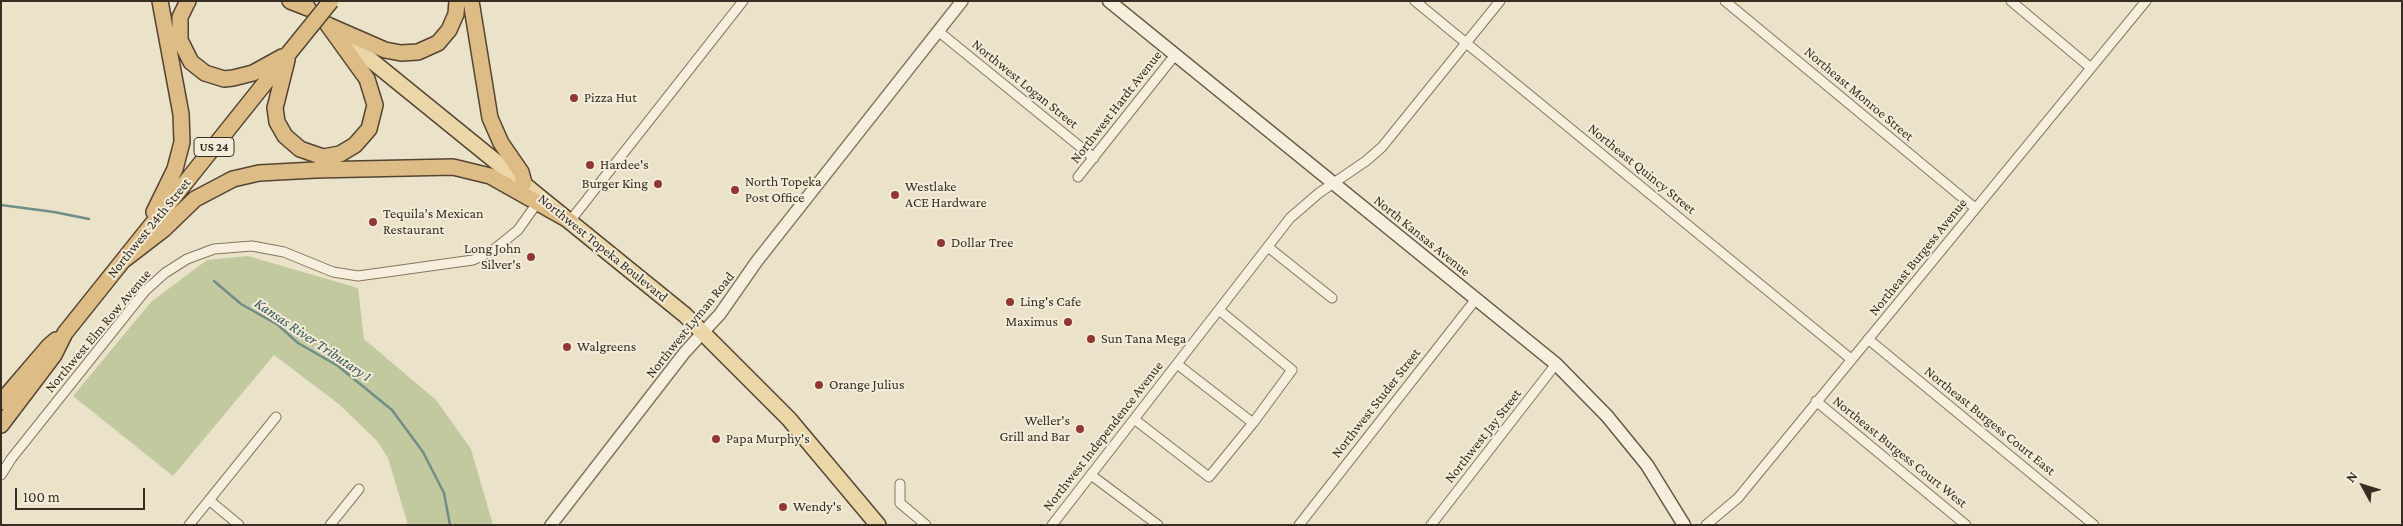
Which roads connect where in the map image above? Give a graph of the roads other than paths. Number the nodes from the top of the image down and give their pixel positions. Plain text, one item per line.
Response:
1 (160, 1) edge
2 (188, 1) edge
3 (290, 1) edge
4 (331, 1) edge
5 (457, 1) edge
6 (471, 1) edge
7 (742, 1) edge
8 (962, 1) edge
9 (1108, 1) edge
10 (1414, 1) edge
11 (1500, 1) edge
12 (1725, 1) edge
13 (2011, 1) edge
14 (2146, 1) edge
15 (303, 4) edge
16 (328, 25) junction
17 (938, 31) junction
18 (1466, 43) junction
19 (289, 53) junction
20 (1175, 55) junction
21 (2091, 68) junction
22 (1094, 158) junction
23 (1078, 177) dead end
24 (524, 183) junction
25 (1333, 183) junction
26 (540, 200) junction
27 (1975, 208) junction
28 (570, 221) junction
29 (139, 240) junction
30 (1268, 247) junction
31 (124, 259) junction
32 (1332, 298) dead end
33 (1476, 299) junction
34 (1219, 310) junction
35 (703, 332) junction
36 (65, 333) junction
37 (1868, 339) junction
38 (1851, 359) junction
39 (1176, 364) junction
40 (1556, 364) junction
41 (1, 402) edge
42 (1816, 402) junction
43 (276, 417) dead end
44 (1134, 419) junction
45 (1253, 423) junction
46 (1, 425) edge
47 (1091, 474) junction
48 (1, 475) edge
49 (900, 484) dead end
50 (360, 489) dead end
51 (209, 500) junction
52 (189, 525) edge
53 (239, 525) edge
54 (330, 525) edge
55 (550, 525) edge
56 (878, 525) edge
57 (926, 525) edge
58 (1052, 525) edge
59 (1158, 525) edge
60 (1299, 525) edge
61 (1432, 525) edge
62 (1684, 525) edge
63 (1706, 525) edge
64 (1966, 525) edge
65 (2094, 525) edge

1 - 29 highway
2 - 19 highway
3 - 15 highway
4 - 19 highway, US 24, bridge
5 - 16 highway
6 - 24 highway
7 - 28 street
8 - 17 street, Northwest Lyman Road
9 - 20 main road, North Kansas Avenue
10 - 18 street, Northeast Quincy Street
11 - 18 street, Northwest Independence Avenue
12 - 27 street, Northeast Monroe Street
13 - 21 street
14 - 21 street, Northeast Burgess Avenue
15 - 16 main road, Northwest Topeka Boulevard
16 - 19 highway
16 - 24 main road, Northwest Topeka Boulevard
17 - 22 street, Northwest Logan Street
17 - 35 street, Northwest Lyman Road
18 - 25 street, Northwest Independence Avenue
18 - 38 street, Northeast Quincy Street
19 - 29 highway, Northwest 24th Street / US 24
20 - 22 street, Northwest Hardt Avenue
20 - 25 main road, North Kansas Avenue
21 - 27 street, Northeast Burgess Avenue
22 - 23 street, Northwest Hardt Avenue
24 - 26 main road, Northwest Topeka Boulevard
25 - 30 street, Northwest Independence Avenue
25 - 33 main road, North Kansas Avenue
26 - 28 highway
26 - 31 highway
26 - 48 street, Northwest Elm Row Avenue
27 - 37 street, Northeast Burgess Avenue
28 - 35 main road, Northwest Topeka Boulevard
29 - 31 highway, Northwest 24th Street / US 24
30 - 32 street
30 - 34 street, Northwest Independence Avenue
31 - 36 highway, Northwest 24th Street / US 24
33 - 40 main road, North Kansas Avenue
33 - 60 street, Northwest Studer Street
34 - 39 street, Northwest Independence Avenue
34 - 45 street
35 - 55 street, Northwest Lyman Road
35 - 56 main road, Northwest Topeka Boulevard
36 - 41 highway, Northwest 24th Street / US 24
36 - 46 highway, Northwest 24th Street / US 24
37 - 38 street, Northeast Burgess Avenue
37 - 65 street, Northeast Burgess Court East
38 - 42 street, Northeast Burgess Avenue
39 - 44 street, Northwest Independence Avenue
39 - 45 street
40 - 61 street, Northwest Jay Street
40 - 62 main road, North Kansas Avenue
42 - 63 street, Northeast Burgess Avenue
42 - 64 street, Northeast Burgess Court West
43 - 51 street
44 - 45 street
44 - 47 street, Northwest Independence Avenue
47 - 58 street, Northwest Independence Avenue
47 - 59 street
49 - 57 street
50 - 54 street
51 - 52 street
51 - 53 street

